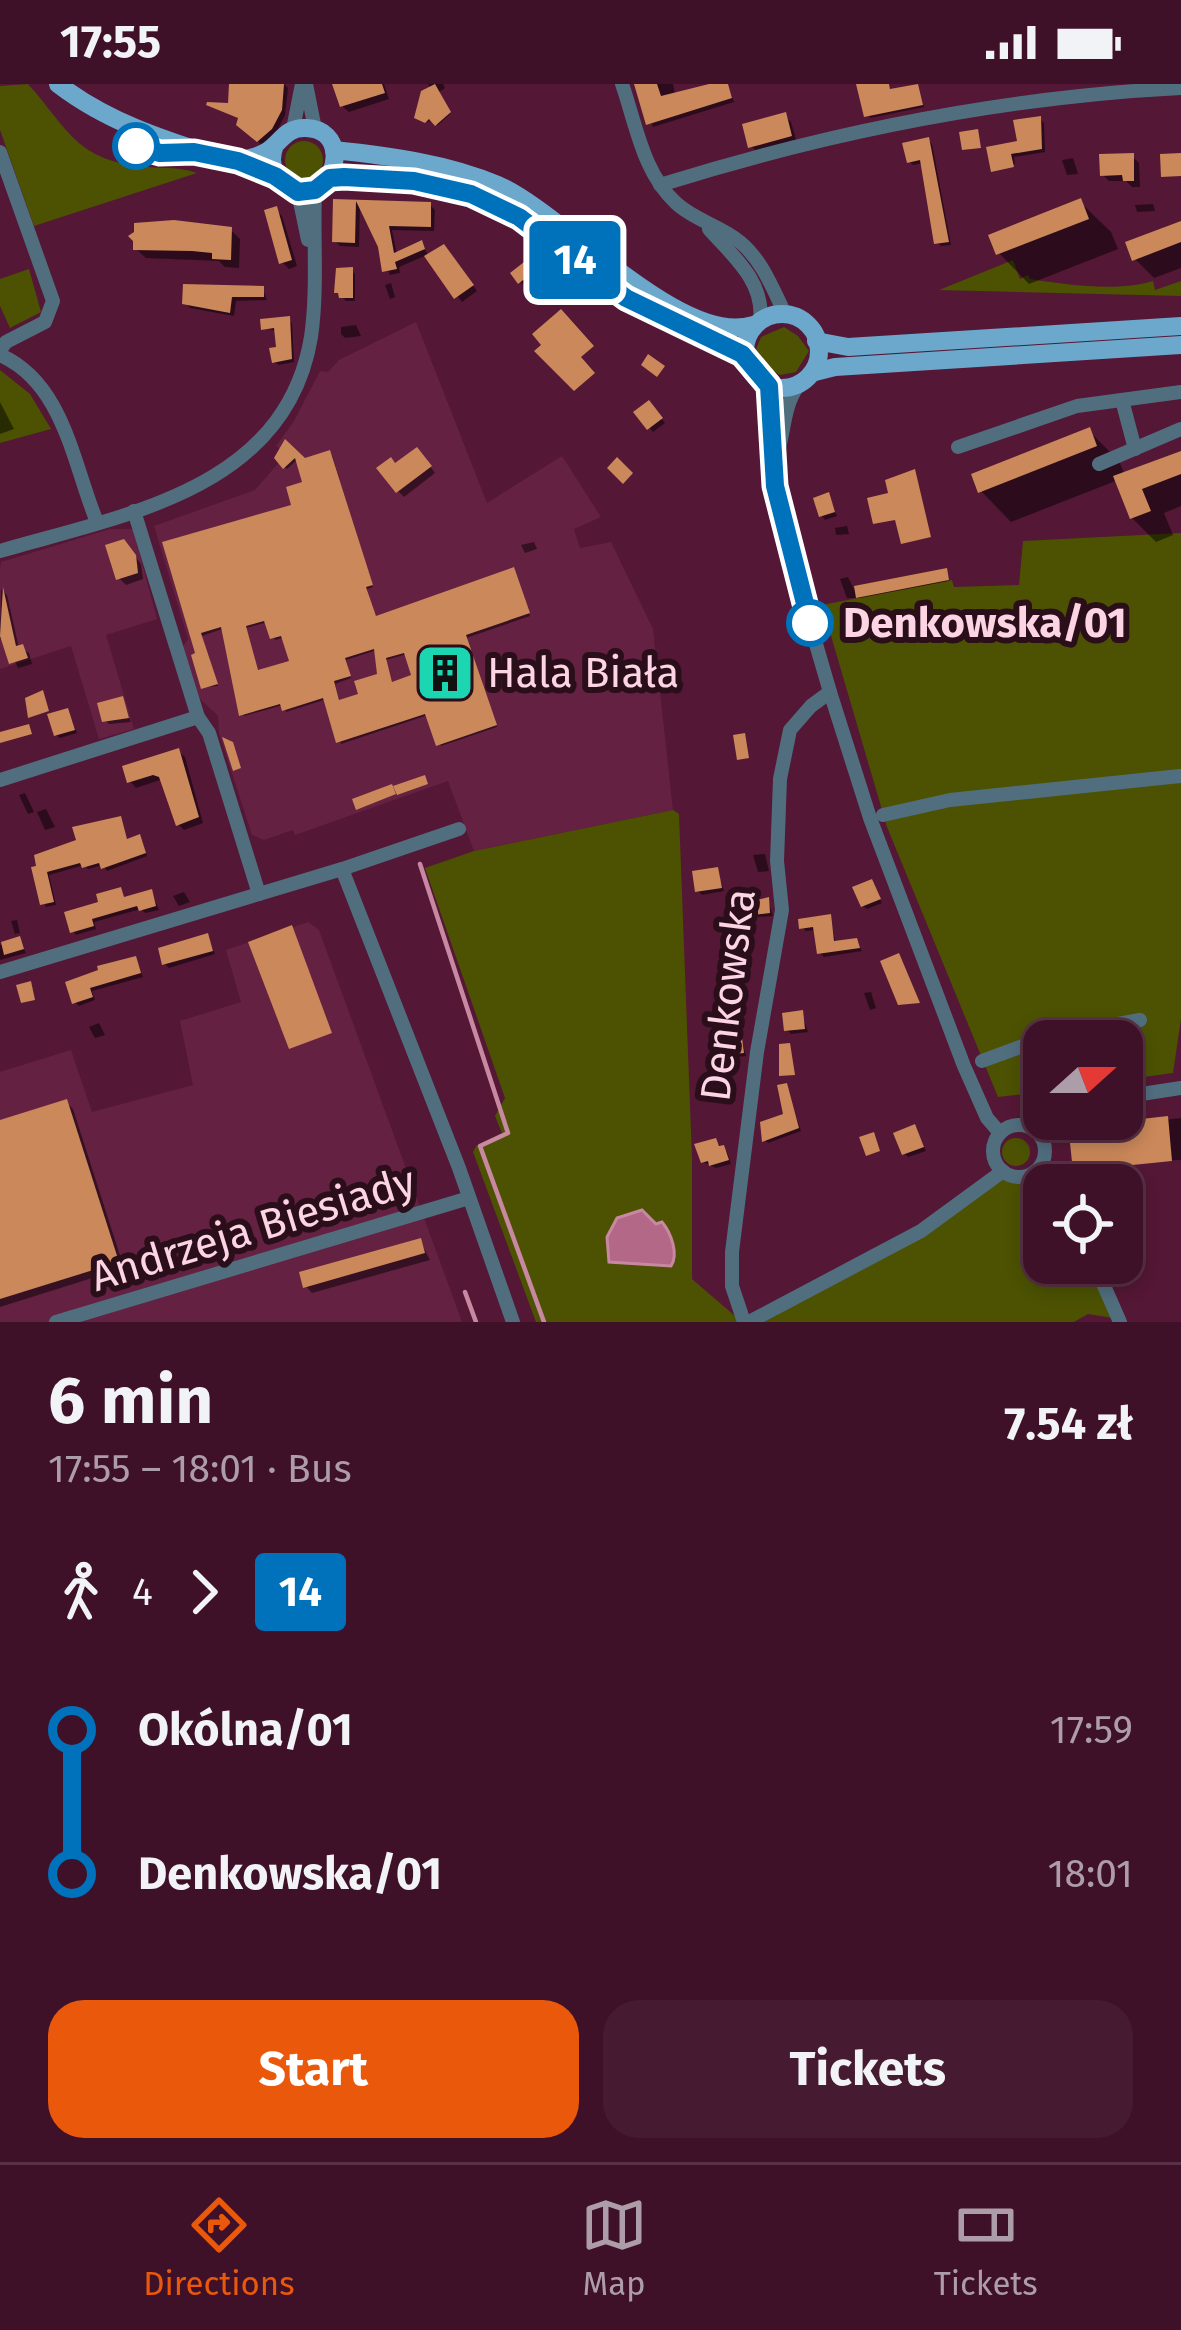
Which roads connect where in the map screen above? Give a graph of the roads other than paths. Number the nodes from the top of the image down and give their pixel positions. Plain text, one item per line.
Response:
1 (58, 84) edge
2 (304, 84) edge
3 (622, 84) edge
4 (1024, 84) edge
5 (1181, 88) edge
6 (1028, 100) junction
7 (293, 129) junction
8 (315, 129) junction
9 (275, 145) junction
10 (334, 150) junction
11 (0, 152) edge
12 (238, 161) junction
13 (275, 176) junction
14 (660, 185) junction
15 (314, 187) junction
16 (702, 221) junction
17 (785, 314) junction
18 (756, 323) junction
19 (0, 325) edge
20 (1181, 326) edge
21 (816, 340) junction
22 (1181, 345) edge
23 (2, 349) edge
24 (747, 359) junction
25 (815, 371) junction
26 (769, 386) junction
27 (798, 386) junction
28 (1181, 392) edge
29 (1122, 400) junction
30 (1181, 429) edge
31 (958, 447) dead end
32 (1135, 448) junction
33 (775, 461) junction
34 (1099, 464) dead end
35 (134, 511) junction
36 (97, 522) junction
37 (0, 551) edge
38 (830, 692) junction
39 (198, 717) junction
40 (1180, 776) edge
41 (0, 780) edge
42 (883, 815) dead end
43 (458, 830) dead end
44 (342, 869) junction
45 (259, 894) junction
46 (0, 972) edge
47 (1140, 1019) dead end
48 (982, 1061) dead end
49 (1181, 1088) edge
50 (1143, 1094) edge
51 (1023, 1125) edge
52 (1000, 1133) junction
53 (1003, 1171) junction
54 (1023, 1176) edge
55 (469, 1198) junction
56 (1103, 1284) edge
57 (56, 1322) edge
58 (513, 1322) edge
59 (746, 1322) edge
60 (1120, 1322) edge

1 - 12 main road
2 - 7 street
2 - 8 street
3 - 14 street
4 - 6 street
5 - 6 street
6 - 14 street
7 - 8 main road
7 - 9 main road
8 - 10 main road
9 - 12 main road
9 - 13 main road
10 - 15 main road
10 - 18 main road
11 - 23 street
12 - 13 main road
13 - 15 main road
14 - 16 street
15 - 24 main road
15 - 35 street
16 - 17 street
16 - 18 street
17 - 18 main road
17 - 21 main road
18 - 24 main road
19 - 23 street
20 - 21 main road
21 - 25 main road
22 - 25 main road
23 - 36 street
24 - 26 main road
25 - 27 main road
26 - 27 main road
26 - 33 street
27 - 33 street
28 - 29 street
29 - 31 street
29 - 32 street
30 - 32 street
32 - 34 street
33 - 38 street
35 - 36 street
35 - 39 street
36 - 37 street
38 - 52 street
38 - 59 street, Denkowska
39 - 41 street
39 - 45 street
40 - 42 street
43 - 44 street
44 - 45 street
44 - 55 street
45 - 46 street
47 - 48 street
49 - 50 street
51 - 52 street
52 - 53 street
53 - 54 street
53 - 59 street
55 - 57 street, Andrzeja Biesiady
55 - 58 street
56 - 60 street

